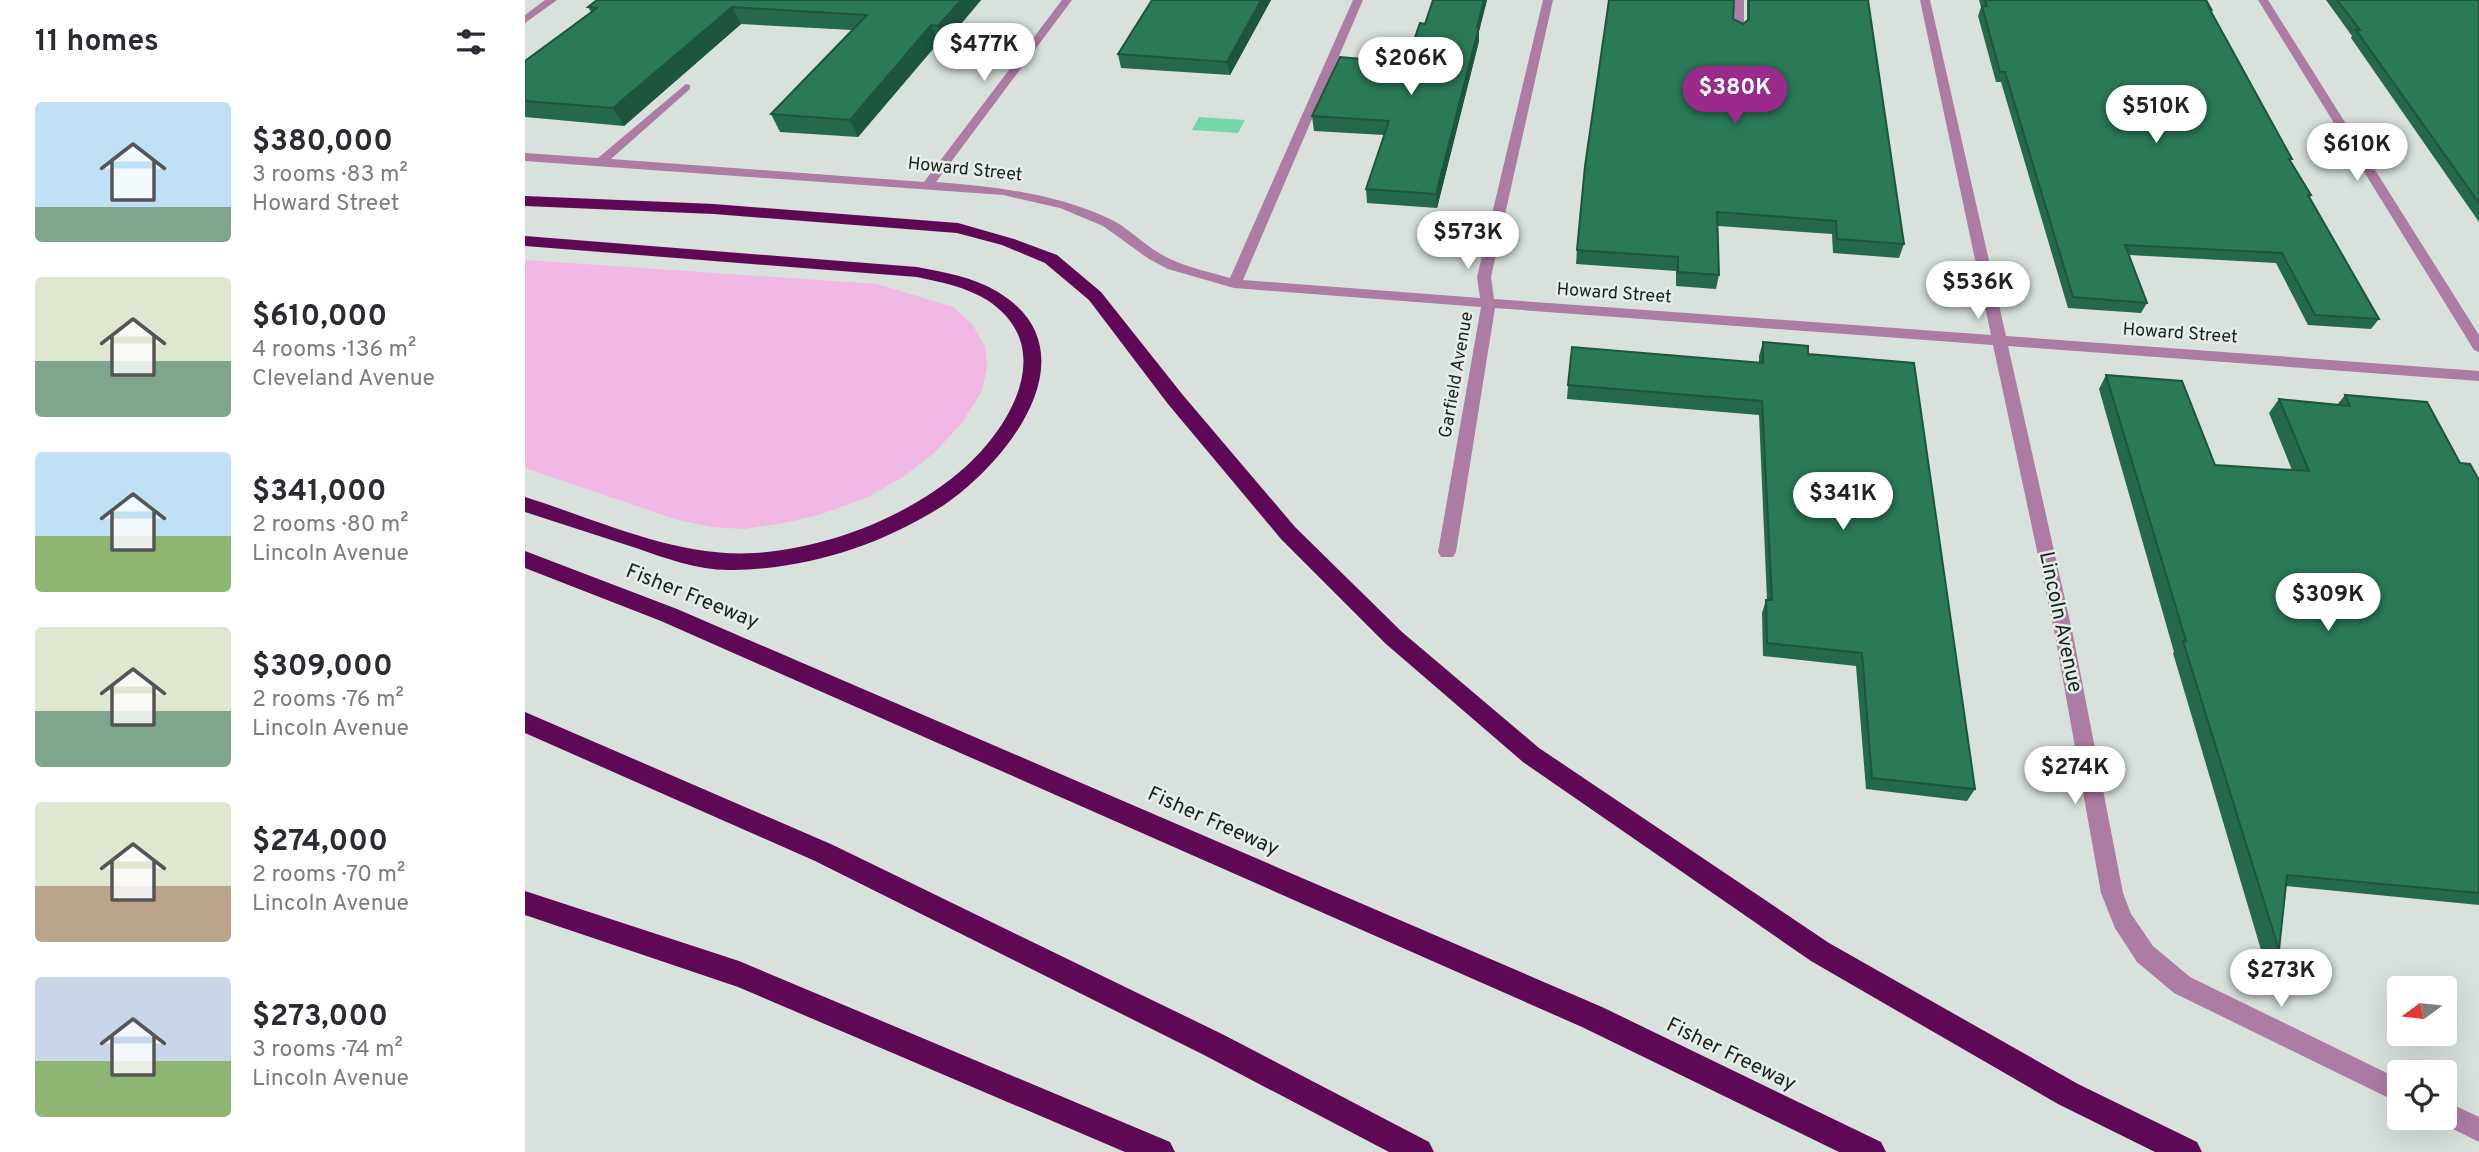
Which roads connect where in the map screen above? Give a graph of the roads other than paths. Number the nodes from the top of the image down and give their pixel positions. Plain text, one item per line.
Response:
1 (552, 0) edge
2 (1067, 0) edge
3 (1358, 0) edge
4 (1548, 0) edge
5 (1739, 0) edge
6 (1925, 0) edge
7 (2263, 0) edge
8 (525, 20) edge
9 (1739, 32) edge
10 (686, 87) dead end
11 (525, 157) edge
12 (600, 163) junction
13 (928, 185) junction
14 (525, 201) edge
15 (525, 241) edge
16 (1234, 284) junction
17 (1488, 305) junction
18 (2000, 341) junction
19 (2479, 347) edge
20 (2479, 376) edge
21 (525, 504) edge
22 (1447, 552) dead end
23 (525, 559) edge
24 (525, 722) edge
25 (525, 903) edge
26 (2387, 1085) edge
27 (2457, 1119) edge
28 (2479, 1130) edge
29 (1160, 1152) edge
30 (1419, 1152) edge
31 (1871, 1152) edge
32 (2187, 1152) edge

1 - 8 street
2 - 13 street
3 - 16 street
4 - 17 street, Garfield Avenue
5 - 9 street
6 - 18 street, Lincoln Avenue
7 - 19 street
10 - 12 street
11 - 12 street, Howard Street
12 - 13 street, Howard Street
13 - 16 street, Howard Street
14 - 32 highway
15 - 21 highway
16 - 17 street, Howard Street
17 - 18 street, Howard Street
17 - 22 street, Garfield Avenue
18 - 20 street, Howard Street
18 - 26 street, Lincoln Avenue
23 - 31 highway, Fisher Freeway
24 - 30 highway
25 - 29 highway
27 - 28 street

